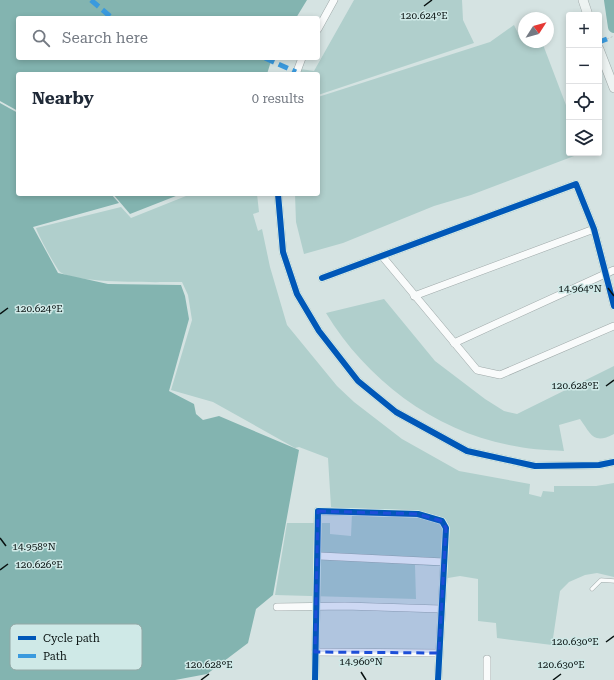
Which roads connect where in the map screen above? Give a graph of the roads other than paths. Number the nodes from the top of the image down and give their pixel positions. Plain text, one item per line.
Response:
1 (334, 0) edge
2 (583, 0) edge
3 (587, 12) edge
4 (320, 25) edge
5 (602, 57) edge
6 (301, 60) edge
7 (297, 72) edge
8 (614, 88) edge
9 (278, 196) edge
10 (594, 229) junction
11 (382, 256) junction
12 (614, 270) edge
13 (606, 274) junction
14 (322, 278) dead end
15 (414, 296) junction
16 (614, 306) edge
17 (614, 326) edge
18 (454, 343) junction
19 (614, 462) edge
20 (320, 556) dead end
21 (444, 562) junction
22 (614, 581) edge
23 (592, 589) dead end
24 (277, 607) dead end
25 (316, 607) junction
26 (442, 609) junction
27 (315, 652) junction
28 (439, 653) junction
29 (487, 658) dead end
30 (315, 680) edge
31 (438, 680) edge
32 (487, 680) edge

1 - 4 street
2 - 3 main road
5 - 8 main road
6 - 7 street
9 - 19 street
10 - 11 street
10 - 13 street
10 - 15 street
11 - 14 street
11 - 15 street
12 - 13 street
13 - 16 street
13 - 18 street
15 - 18 street
17 - 18 street
20 - 21 street
21 - 25 street
21 - 26 street
22 - 23 lane
24 - 25 street
25 - 26 street
25 - 27 street
26 - 28 street
27 - 28 street
27 - 30 street
28 - 31 street
29 - 32 street

